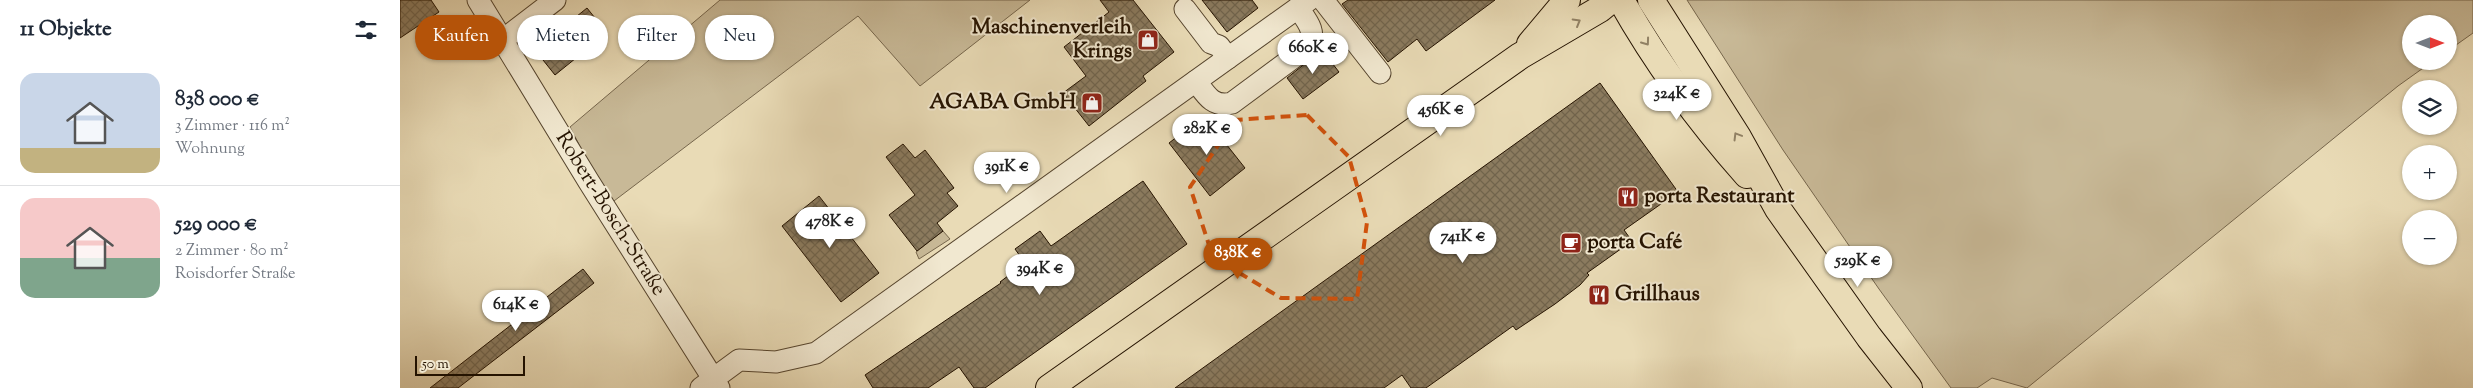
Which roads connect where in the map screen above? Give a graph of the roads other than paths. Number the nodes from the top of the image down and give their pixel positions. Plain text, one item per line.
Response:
1 (478, 0) edge
2 (555, 0) edge
3 (1323, 0) edge
4 (1567, 0) edge
5 (1611, 0) edge
6 (1621, 0) edge
7 (1651, 0) edge
8 (1303, 4) edge
9 (1184, 9) dead end
10 (488, 15) edge
11 (507, 37) edge
12 (507, 44) edge
13 (1520, 56) junction
14 (1228, 58) junction
15 (1380, 73) dead end
16 (1196, 81) junction
17 (1778, 209) junction
18 (711, 385) edge
19 (1049, 388) edge
20 (1909, 388) edge

1 - 10 street, Robert-Bosch-Straße
2 - 11 street
3 - 15 street
4 - 13 main road
13 -> 5 main road
6 -> 17 main road
17 -> 7 main road
8 - 14 street
8 - 16 street
9 - 14 street
12 - 18 street, Robert-Bosch-Straße
13 - 19 main road
14 - 16 street
16 - 18 street
17 - 20 main road

